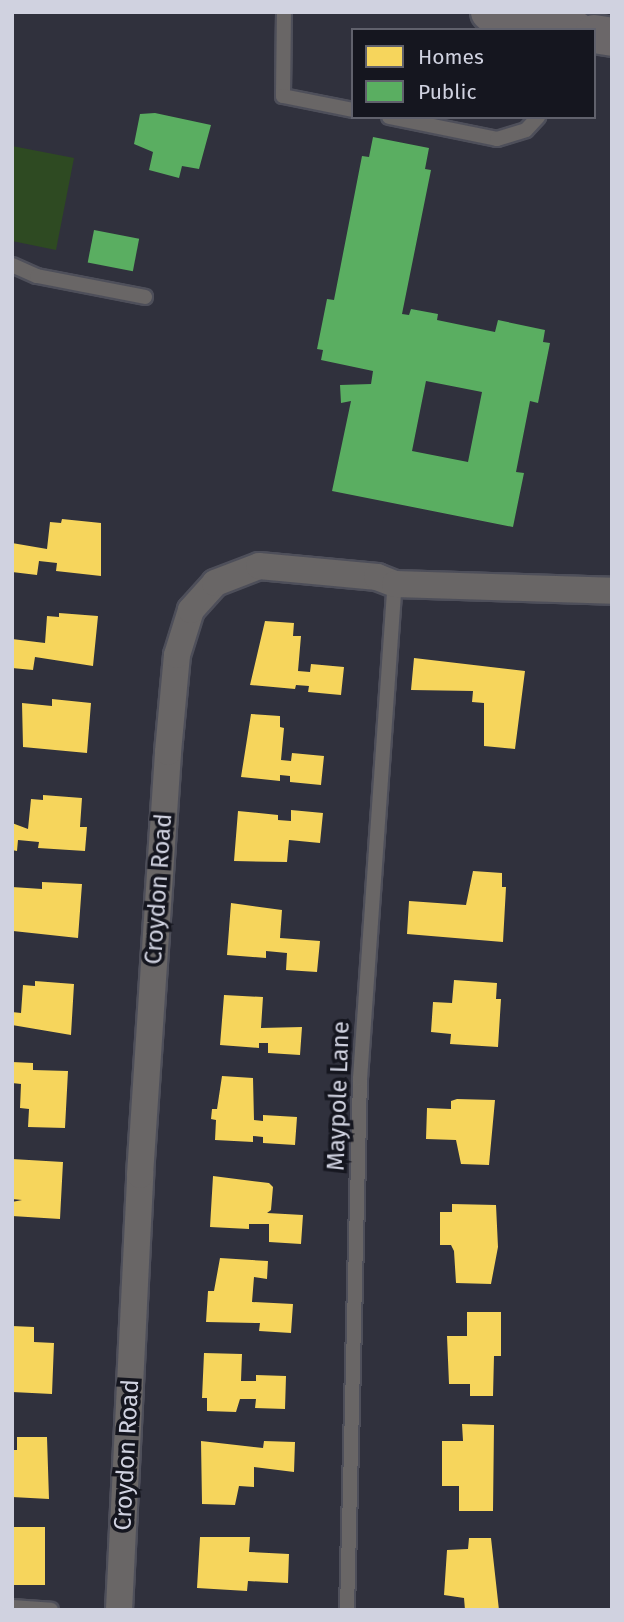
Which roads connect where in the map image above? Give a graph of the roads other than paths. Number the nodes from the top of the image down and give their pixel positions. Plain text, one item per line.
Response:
1 (284, 12) edge
2 (490, 12) edge
3 (566, 28) edge
4 (351, 110) edge
5 (399, 119) edge
6 (536, 119) edge
7 (12, 265) edge
8 (145, 298) dead end
9 (396, 584) junction
10 (612, 592) edge
11 (12, 1607) edge
12 (51, 1610) edge
13 (119, 1610) edge
14 (347, 1610) edge

1 - 4 lane
2 - 3 main road
5 - 6 lane
7 - 8 lane
9 - 10 street, Croydon Road
9 - 13 street, Croydon Road
9 - 14 lane, Maypole Lane
11 - 12 lane

